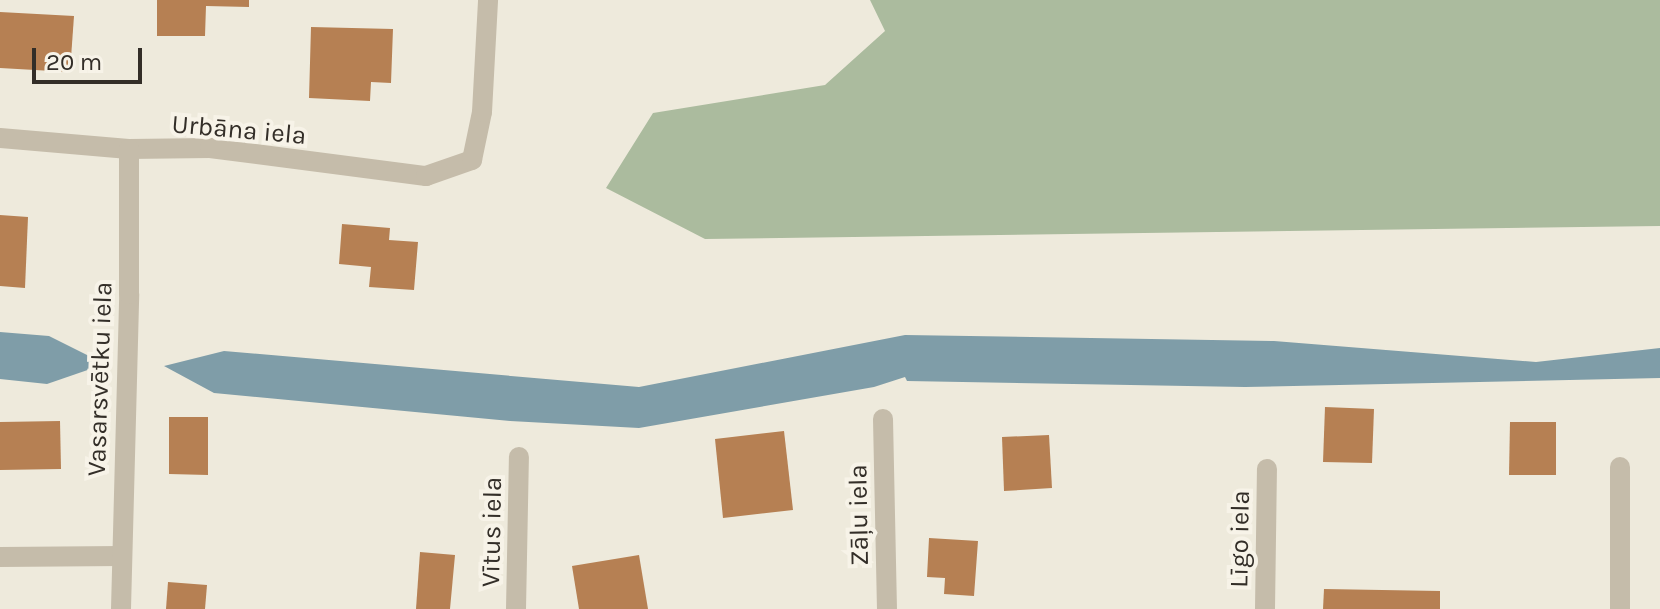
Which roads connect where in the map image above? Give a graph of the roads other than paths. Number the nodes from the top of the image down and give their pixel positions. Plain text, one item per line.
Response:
1 (488, 0) edge
2 (0, 138) edge
3 (129, 149) junction
4 (883, 419) dead end
5 (519, 457) dead end
6 (1620, 467) dead end
7 (1267, 469) dead end
8 (121, 556) junction
9 (0, 557) edge
10 (121, 609) edge
11 (516, 609) edge
12 (887, 609) edge
13 (1265, 609) edge
14 (1620, 609) edge

1 - 3 street, Urbāna iela
2 - 3 street, Urbāna iela
3 - 8 street, Vasarsvētku iela
4 - 12 street, Zāļu iela
5 - 11 street, Vītus iela
6 - 14 street
7 - 13 street, Līgo iela
8 - 9 street
8 - 10 street, Vasarsvētku iela

